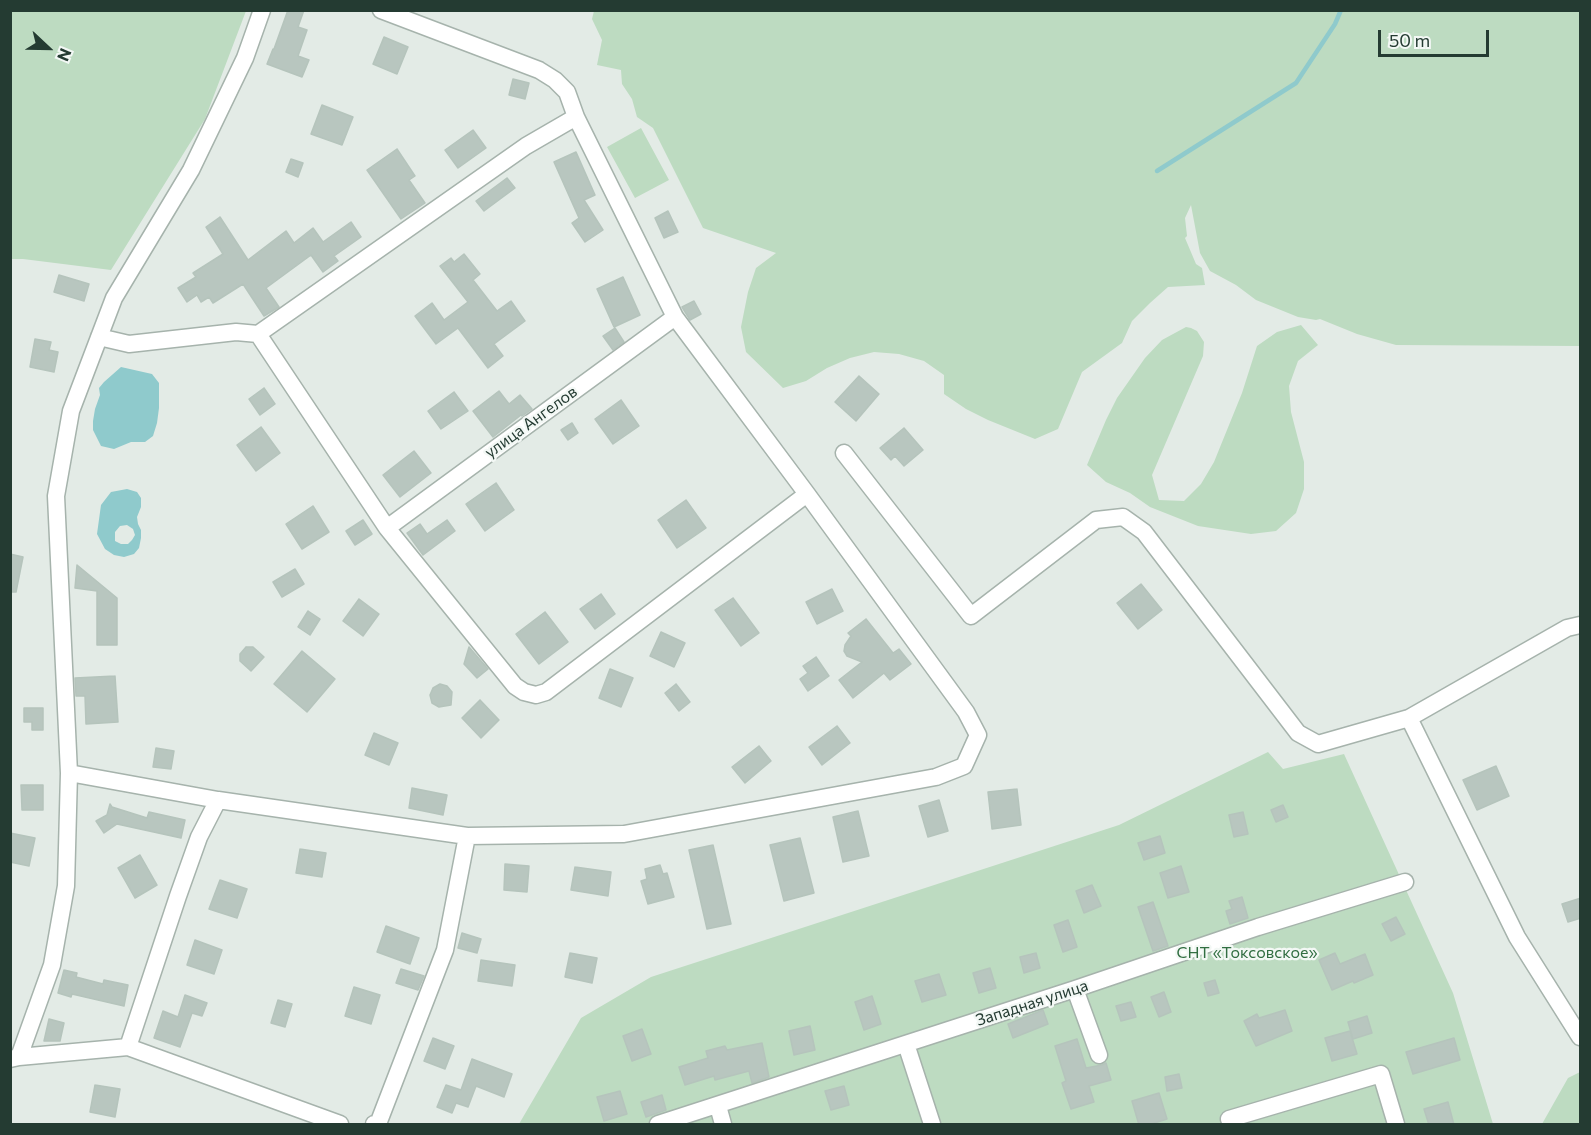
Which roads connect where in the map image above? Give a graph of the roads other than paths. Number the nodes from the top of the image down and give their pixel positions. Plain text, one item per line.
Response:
1 (262, 10) edge
2 (381, 10) edge
3 (576, 117) junction
4 (675, 317) junction
5 (258, 334) junction
6 (99, 337) junction
7 (844, 453) dead end
8 (807, 494) junction
9 (387, 528) junction
10 (1581, 626) edge
11 (1409, 717) junction
12 (69, 773) junction
13 (218, 800) junction
14 (467, 836) junction
15 (1406, 882) dead end
16 (1075, 989) junction
17 (1581, 1037) edge
18 (906, 1044) junction
19 (128, 1047) junction
20 (1099, 1055) dead end
21 (15, 1058) edge
22 (718, 1106) junction
23 (340, 1125) edge
24 (374, 1125) edge
25 (658, 1125) edge
26 (723, 1125) edge
27 (932, 1125) edge
28 (1231, 1125) edge
29 (1396, 1125) edge

1 - 6 street
2 - 3 street
3 - 4 street
3 - 5 street
4 - 8 street
4 - 9 street, улица Ангелов
5 - 6 street
5 - 9 street
6 - 12 street
7 - 11 street
8 - 9 street
8 - 14 street
10 - 11 street
11 - 17 street
12 - 13 street
12 - 21 street
13 - 14 street
13 - 19 street
14 - 24 street
15 - 16 street, Западная улица
16 - 18 street, Западная улица
16 - 20 street
18 - 22 street, Западная улица
18 - 27 street
19 - 21 street
19 - 23 street
22 - 25 street, Западная улица
22 - 26 street
28 - 29 street

